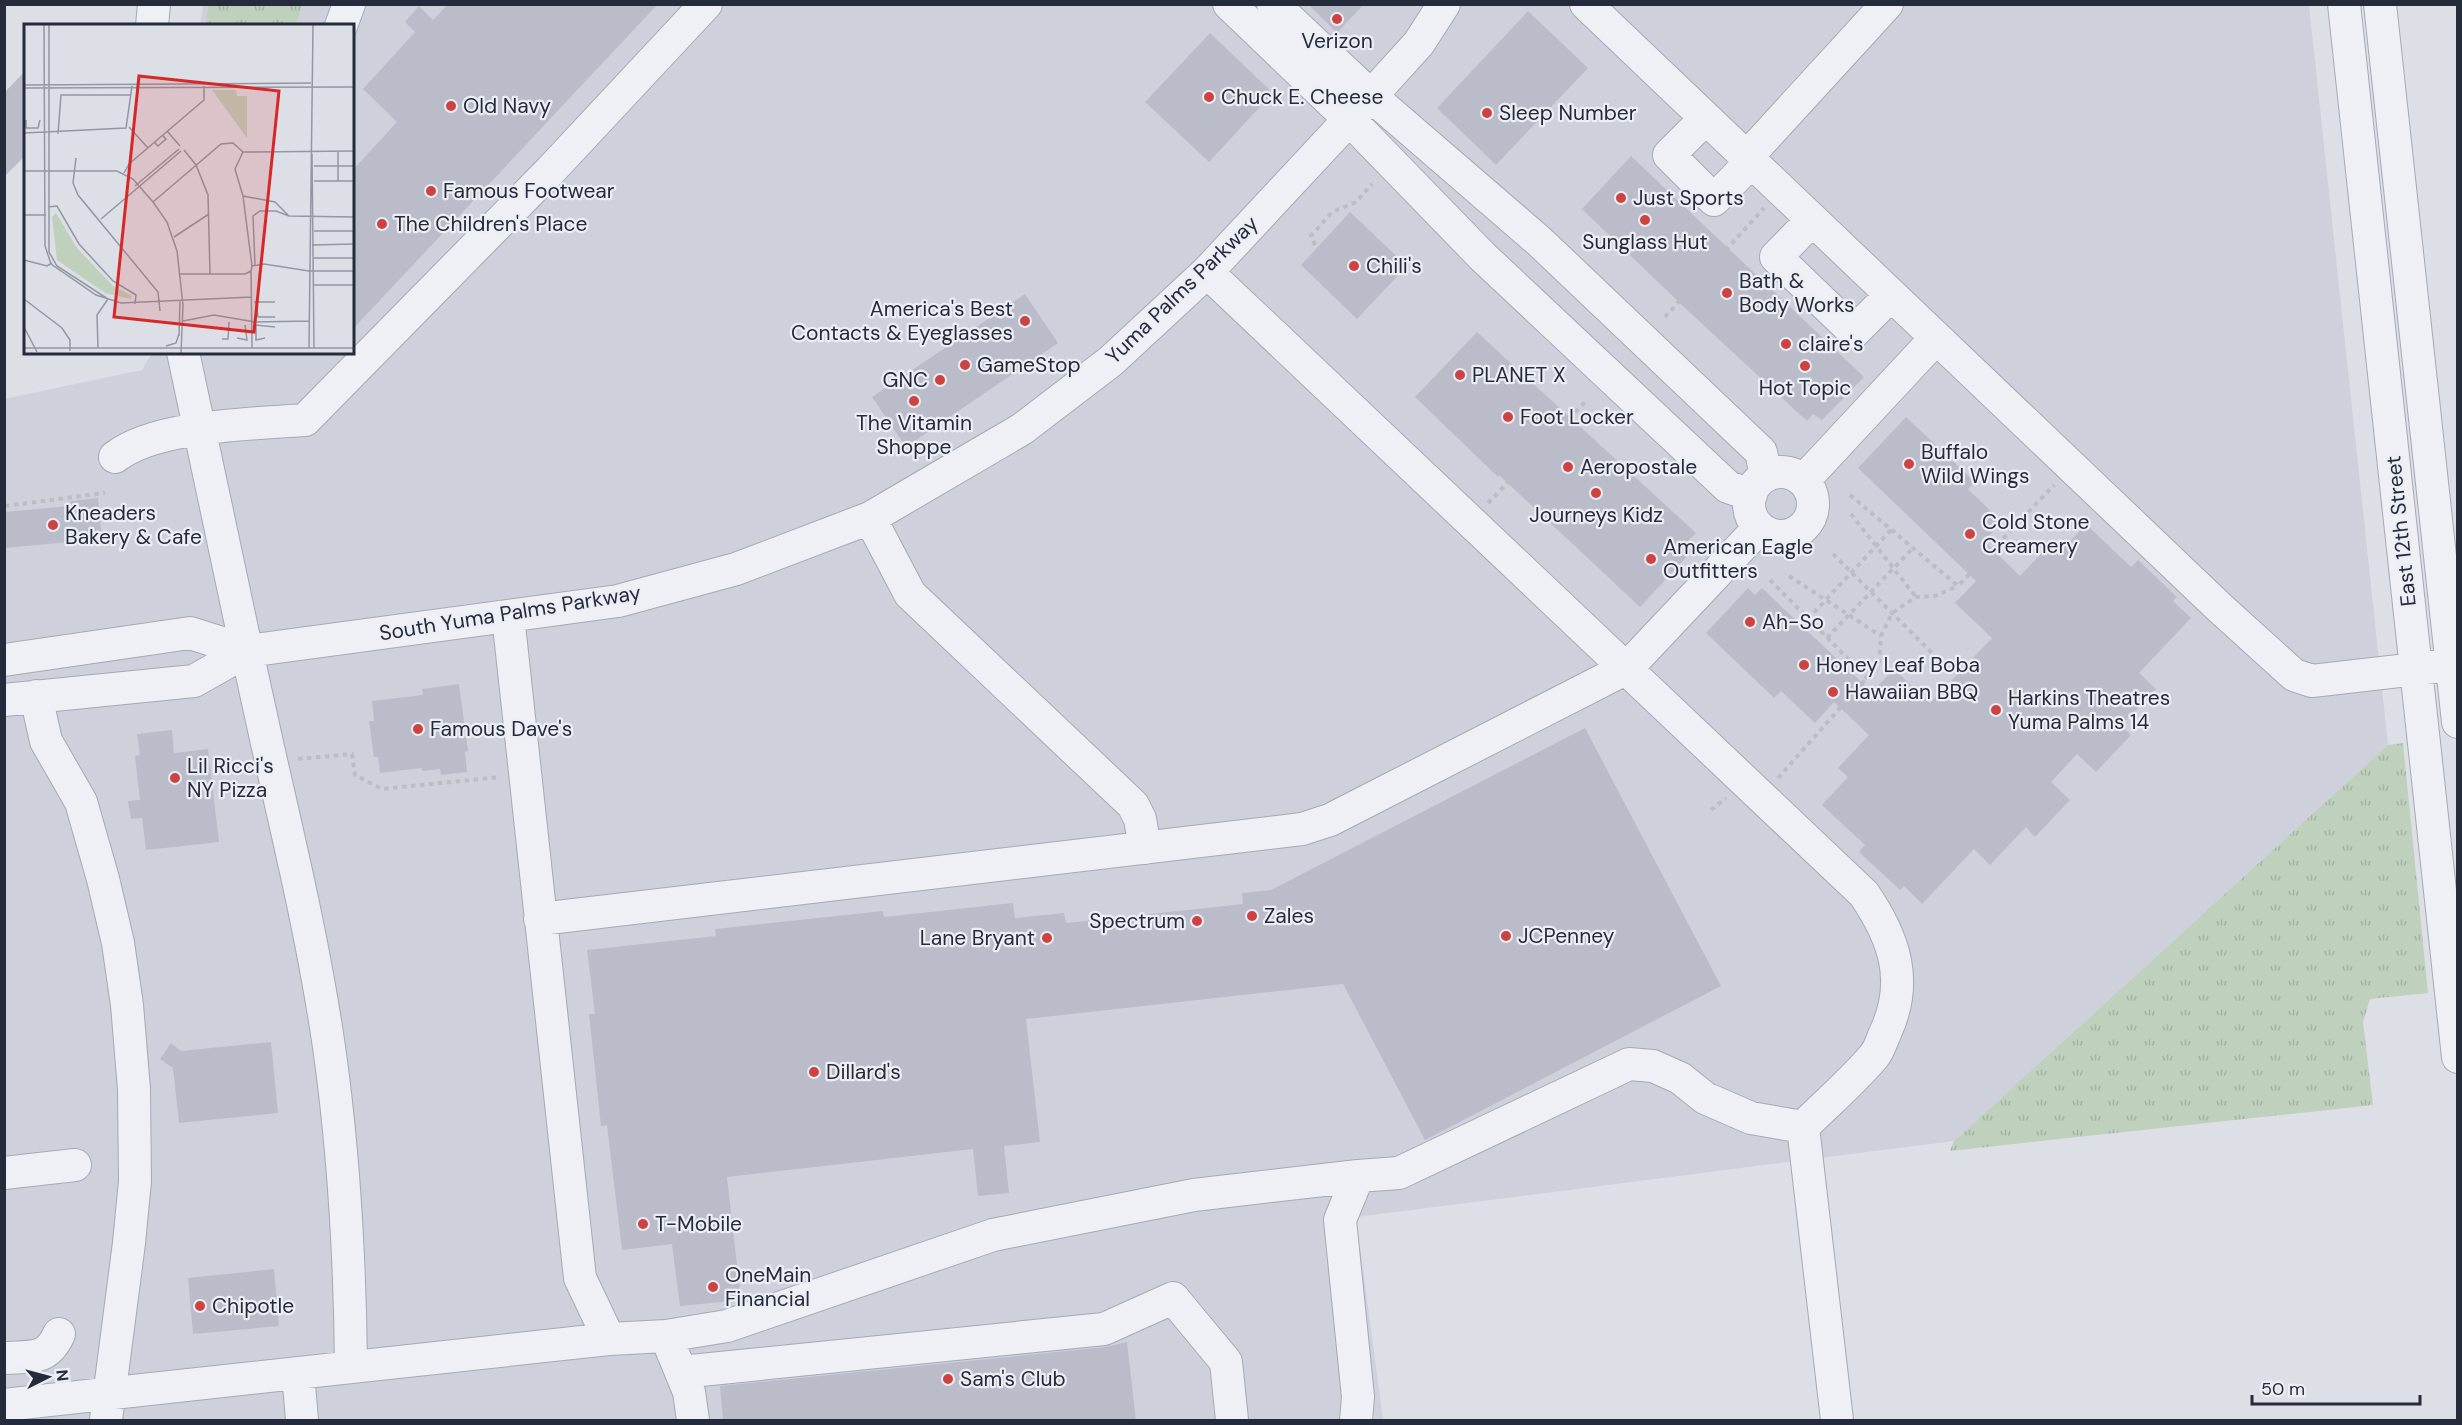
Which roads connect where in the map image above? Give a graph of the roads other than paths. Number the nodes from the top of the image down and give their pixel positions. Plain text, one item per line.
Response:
1 (154, 4) edge
2 (349, 4) edge
3 (706, 4) edge
4 (1229, 4) edge
5 (1273, 4) edge
6 (1444, 4) edge
7 (1586, 4) edge
8 (1887, 4) edge
9 (2344, 4) edge
10 (2380, 4) edge
11 (152, 24) edge
12 (342, 24) edge
13 (1371, 96) junction
14 (1705, 118) junction
15 (1349, 119) junction
16 (1748, 160) junction
17 (1812, 220) junction
18 (1207, 272) junction
19 (1891, 295) junction
20 (1936, 338) junction
21 (183, 354) edge
22 (200, 429) junction
23 (115, 457) dead end
24 (1803, 481) junction
25 (1758, 485) junction
26 (870, 518) junction
27 (1759, 528) junction
28 (508, 616) junction
29 (247, 651) junction
30 (4, 660) edge
31 (2451, 665) junction
32 (1627, 668) junction
33 (2415, 669) junction
34 (36, 696) junction
35 (4, 700) edge
36 (2457, 722) edge
37 (1145, 848) junction
38 (540, 919) junction
39 (2457, 1057) edge
40 (1803, 1127) junction
41 (75, 1165) dead end
42 (4, 1173) edge
43 (1358, 1176) junction
44 (59, 1334) dead end
45 (666, 1336) junction
46 (609, 1339) junction
47 (4, 1358) edge
48 (351, 1367) junction
49 (681, 1372) junction
50 (298, 1373) junction
51 (4, 1405) edge
52 (107, 1407) edge
53 (296, 1420) edge
54 (693, 1420) edge
55 (1232, 1420) edge
56 (1356, 1420) edge
57 (1837, 1420) edge

1 - 11 street
2 - 12 street
3 - 22 street
4 - 15 street
5 - 13 street
6 - 13 street, Yuma Palms Parkway
7 - 14 street
8 - 16 street
9 - 33 street, East 12th Street
10 - 31 street, East 12th Street
13 - 15 street, Yuma Palms Parkway
13 - 25 street
14 - 16 street
14 - 16 street
15 - 18 street, Yuma Palms Parkway
15 - 25 street
16 - 17 street
17 - 19 street
17 - 19 street
18 - 26 street, Yuma Palms Parkway
18 - 32 street
19 - 20 street
20 - 24 street
20 - 33 street
21 - 22 street
22 - 23 street
22 - 29 street
24 - 25 street
24 - 27 street
25 - 27 street
26 - 28 street, South Yuma Palms Parkway
26 - 37 street
27 - 32 street
28 - 29 street, South Yuma Palms Parkway
28 - 38 street
29 - 30 street
29 - 34 street
29 - 48 street
31 - 33 street
31 - 36 street, East 12th Street
32 - 37 street
32 - 40 street
33 - 39 street, East 12th Street
34 - 35 street
34 - 52 street
37 - 38 street
38 - 46 street
40 - 43 street
40 - 57 street
41 - 42 street
43 - 45 street
43 - 56 street
44 - 47 street
45 - 46 street
45 - 49 street
46 - 48 street
48 - 50 street
49 - 54 street
49 - 55 street
50 - 52 street
50 - 53 street
51 - 52 street

